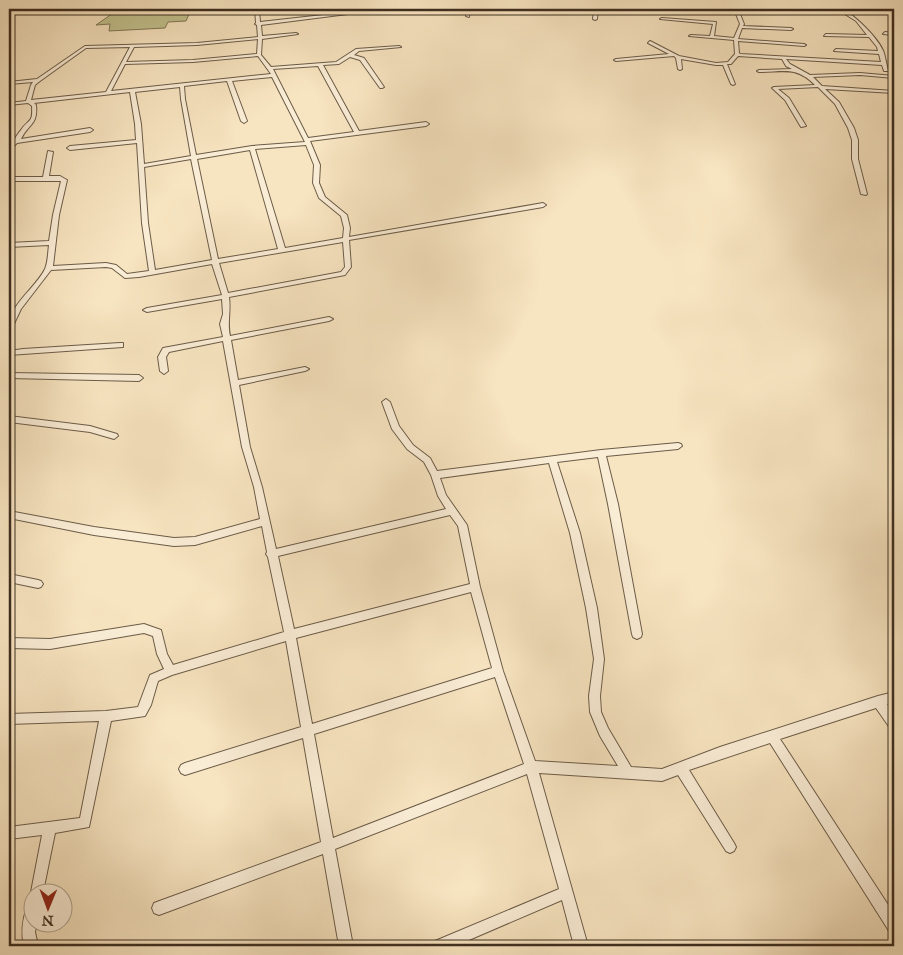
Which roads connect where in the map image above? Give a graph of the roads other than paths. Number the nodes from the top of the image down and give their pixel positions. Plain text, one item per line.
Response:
1 (257, 9) edge
2 (385, 9) edge
3 (468, 9) edge
4 (596, 9) edge
5 (736, 9) edge
6 (839, 9) edge
7 (468, 16) dead end
8 (595, 19) dead end
9 (662, 19) dead end
10 (258, 24) junction
11 (742, 27) junction
12 (791, 29) dead end
13 (885, 33) dead end
14 (296, 34) dead end
15 (894, 34) edge
16 (826, 35) dead end
17 (691, 36) dead end
18 (870, 36) junction
19 (712, 37) junction
20 (260, 38) junction
21 (736, 39) junction
22 (650, 42) dead end
23 (133, 45) junction
24 (804, 45) dead end
25 (399, 47) dead end
26 (836, 50) dead end
27 (882, 52) junction
28 (737, 54) junction
29 (259, 55) junction
30 (350, 55) junction
31 (676, 56) junction
32 (784, 59) junction
33 (616, 60) dead end
34 (123, 63) junction
35 (320, 64) junction
36 (725, 64) junction
37 (884, 64) junction
38 (270, 68) junction
39 (680, 69) dead end
40 (797, 70) junction
41 (758, 71) dead end
42 (273, 75) junction
43 (809, 76) junction
44 (888, 76) junction
45 (894, 77) edge
46 (38, 80) junction
47 (229, 80) junction
48 (9, 83) edge
49 (733, 84) dead end
50 (182, 85) junction
51 (819, 86) junction
52 (382, 88) dead end
53 (132, 90) junction
54 (108, 92) junction
55 (894, 92) edge
56 (28, 101) junction
57 (9, 104) edge
58 (244, 121) dead end
59 (426, 124) dead end
60 (803, 126) dead end
61 (90, 130) dead end
62 (358, 134) junction
63 (138, 141) junction
64 (16, 142) junction
65 (308, 142) junction
66 (70, 148) dead end
67 (252, 148) junction
68 (50, 152) dead end
69 (194, 156) junction
70 (9, 159) edge
71 (141, 166) junction
72 (46, 178) junction
73 (9, 180) edge
74 (864, 194) dead end
75 (544, 206) dead end
76 (346, 239) junction
77 (53, 243) junction
78 (9, 245) edge
79 (282, 250) junction
80 (215, 261) junction
81 (49, 268) junction
82 (152, 272) junction
83 (227, 296) junction
84 (9, 309) edge
85 (18, 309) junction
86 (147, 310) dead end
87 (329, 319) dead end
88 (9, 326) edge
89 (227, 338) junction
90 (120, 345) dead end
91 (9, 353) edge
92 (305, 369) dead end
93 (164, 371) dead end
94 (9, 375) edge
95 (140, 378) dead end
96 (235, 383) junction
97 (386, 402) dead end
98 (9, 419) edge
99 (114, 436) dead end
100 (678, 446) dead end
101 (601, 453) junction
102 (552, 459) junction
103 (435, 475) junction
104 (451, 511) junction
105 (9, 515) edge
106 (265, 521) junction
107 (272, 554) junction
108 (9, 578) edge
109 (38, 584) dead end
110 (475, 587) junction
111 (637, 634) dead end
112 (290, 636) junction
113 (9, 644) edge
114 (498, 671) junction
115 (170, 672) junction
116 (894, 697) edge
117 (878, 701) junction
118 (106, 716) junction
119 (9, 719) edge
120 (894, 724) edge
121 (307, 732) junction
122 (772, 736) junction
123 (531, 767) junction
124 (681, 768) junction
125 (185, 769) dead end
126 (627, 772) junction
127 (50, 828) junction
128 (9, 833) edge
129 (327, 846) junction
130 (730, 847) dead end
131 (39, 882) edge
132 (566, 892) junction
133 (159, 908) dead end
134 (894, 926) edge
135 (28, 932) edge
136 (31, 946) edge
137 (346, 946) edge
138 (440, 946) edge
139 (581, 946) edge

1 - 10 street
2 - 10 street
3 - 7 street
4 - 8 street
5 - 11 street
6 - 18 street
9 - 19 street
10 - 20 street
11 - 12 street
11 - 21 street
13 - 15 street
14 - 20 street
16 - 18 street
17 - 19 street
18 - 27 street
19 - 21 street
20 - 23 street
20 - 29 street
21 - 24 street
21 - 28 street
22 - 31 street
23 - 34 street
23 - 46 street
25 - 30 street
26 - 27 street
27 - 37 street
28 - 32 street
28 - 36 street
29 - 34 street
29 - 38 street
30 - 35 street
30 - 52 street
31 - 33 street
31 - 36 street
31 - 39 street
32 - 37 street
32 - 40 street
34 - 54 street
35 - 38 street
35 - 62 street
36 - 49 street
37 - 44 street
38 - 42 street
40 - 41 street
40 - 43 street
42 - 47 street
42 - 65 street
43 - 44 street
43 - 51 street
44 - 45 street
46 - 48 street
46 - 56 street
47 - 50 street
47 - 58 street
50 - 53 street
50 - 69 street
51 - 55 street
51 - 60 street
51 - 74 street
53 - 54 street
53 - 63 street
54 - 56 street
56 - 57 street
56 - 64 street
59 - 62 street
61 - 64 street
62 - 65 street
63 - 66 street
63 - 71 street
64 - 70 street
65 - 67 street
65 - 76 street
67 - 69 street
67 - 79 street
68 - 72 street
69 - 71 street
69 - 80 street
71 - 82 street
72 - 73 street
72 - 77 street
75 - 76 street
76 - 79 street
76 - 83 street
77 - 78 street
77 - 81 street
79 - 80 street
80 - 82 street
80 - 83 street
81 - 82 street
81 - 85 street
83 - 86 street
83 - 89 street
84 - 85 street
85 - 88 street
87 - 89 street
89 - 93 street
89 - 96 street
90 - 91 street
92 - 96 street
94 - 95 street
96 - 106 street
97 - 103 street
98 - 99 street
100 - 101 street
101 - 102 street
101 - 111 street
102 - 103 street
102 - 126 street
103 - 104 street
104 - 107 street
104 - 110 street
105 - 106 street
106 - 107 street
107 - 112 street
108 - 109 street
110 - 112 street
110 - 114 street
112 - 115 street
112 - 121 street
113 - 115 street
114 - 121 street
114 - 123 street
115 - 118 street
116 - 117 street
117 - 120 street
117 - 122 street
118 - 119 street
118 - 127 street
121 - 125 street
121 - 129 street
122 - 124 street
122 - 134 street
123 - 126 street
123 - 129 street
123 - 132 street
124 - 126 street
124 - 130 street
127 - 128 street
127 - 131 street
129 - 133 street
129 - 137 street
132 - 138 street
132 - 139 street
135 - 136 street

